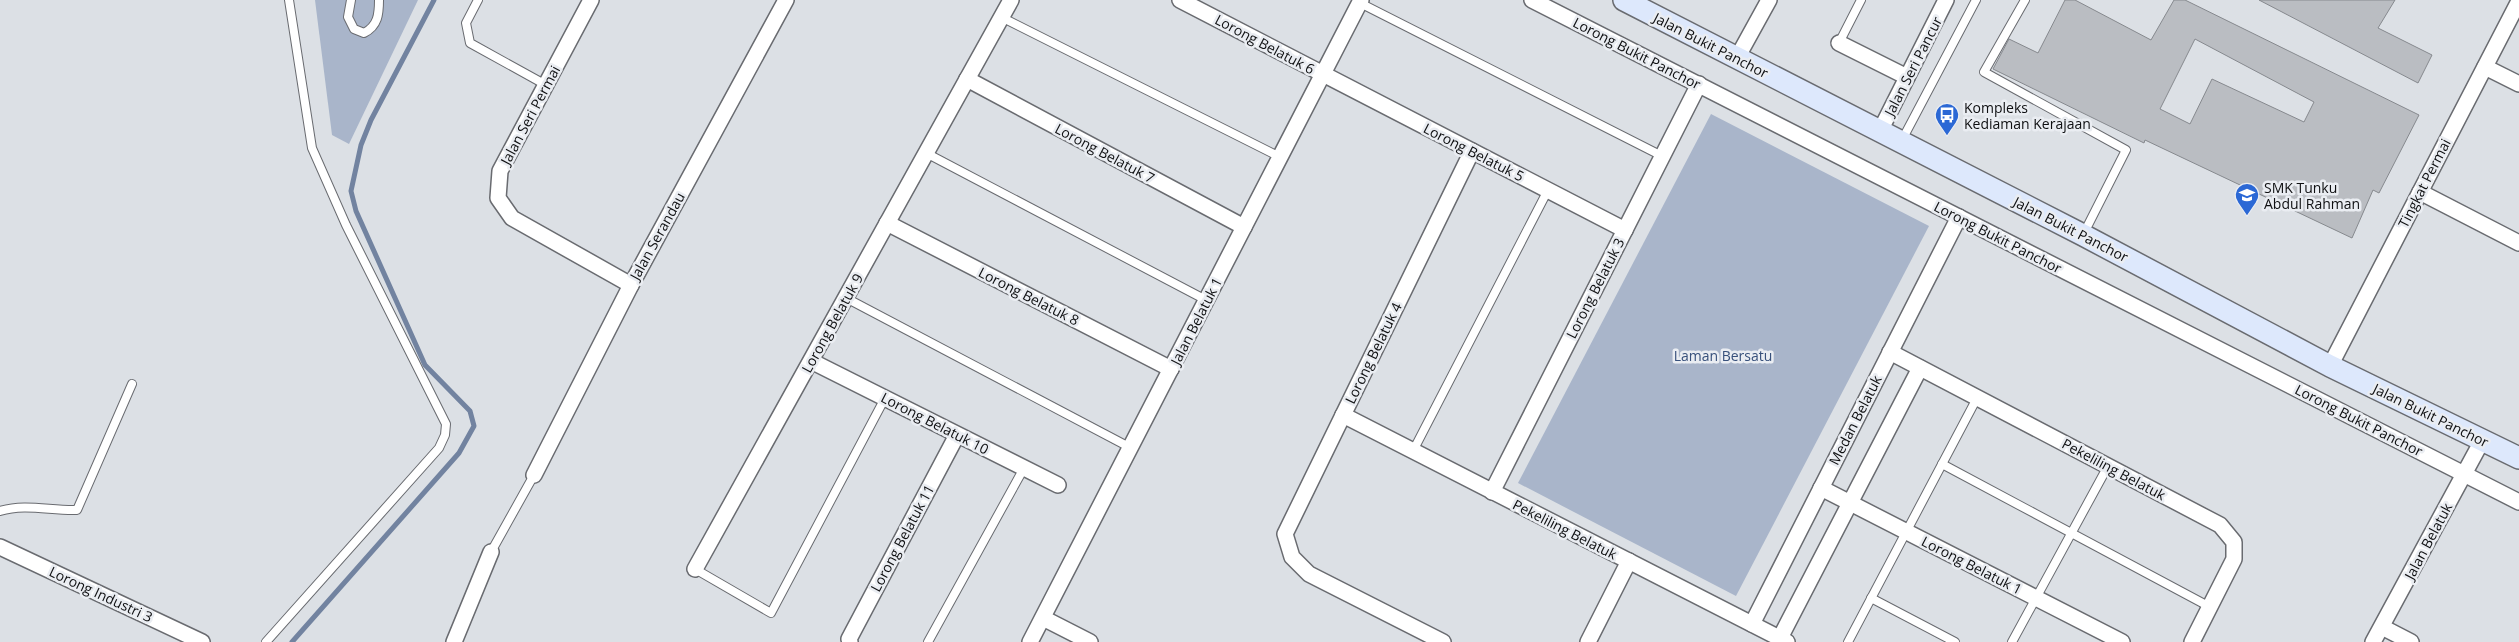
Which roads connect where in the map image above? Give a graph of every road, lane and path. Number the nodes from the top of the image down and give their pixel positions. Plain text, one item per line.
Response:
1 (290, 0) edge
2 (351, 0) edge
3 (379, 0) edge
4 (478, 0) edge
5 (591, 0) edge
6 (786, 0) edge
7 (1011, 0) edge
8 (1180, 0) edge
9 (1532, 0) edge
10 (1624, 0) edge
11 (1861, 0) edge
12 (1946, 0) edge
13 (1976, 0) edge
14 (2025, 0) edge
15 (1358, 1) edge
16 (2519, 1) edge
17 (1763, 2) edge
18 (1001, 17) junction
19 (1839, 43) joint
20 (1737, 58) junction
21 (2485, 67) junction
22 (1322, 74) junction
23 (1907, 77) junction
24 (967, 80) junction
25 (1698, 84) junction
26 (2519, 84) edge
27 (546, 85) junction
28 (1880, 131) junction
29 (1902, 142) junction
30 (1472, 151) junction
31 (926, 153) junction
32 (1662, 156) junction
33 (1280, 157) junction
34 (1548, 190) junction
35 (2420, 192) junction
36 (1958, 217) junction
37 (887, 224) junction
38 (1244, 227) junction
39 (1625, 230) junction
40 (2083, 235) junction
41 (2519, 243) edge
42 (631, 285) junction
43 (846, 298) junction
44 (1206, 300) junction
45 (1890, 352) junction
46 (811, 361) junction
47 (2330, 366) junction
48 (1920, 368) junction
49 (1171, 369) junction
50 (132, 384) dead end
51 (885, 398) junction
52 (1977, 398) junction
53 (1342, 416) junction
54 (957, 435) junction
55 (2483, 439) junction
56 (1131, 448) junction
57 (1413, 451) junction
58 (2519, 458) edge
59 (1942, 464) junction
60 (2108, 466) junction
61 (1024, 468) junction
62 (2464, 473) junction
63 (534, 475) joint
64 (1058, 485) dead end
65 (1821, 488) junction
66 (1492, 492) junction
67 (2519, 502) edge
68 (1850, 503) junction
69 (0, 511) edge
70 (1906, 532) junction
71 (2071, 533) junction
72 (0, 547) edge
73 (491, 552) joint
74 (1629, 561) junction
75 (695, 569) joint
76 (2035, 597) junction
77 (1871, 598) junction
78 (2210, 607) junction
79 (1043, 618) junction
80 (1752, 624) junction
81 (2382, 627) junction
82 (1784, 640) edge
83 (202, 642) edge
84 (266, 642) edge
85 (454, 642) edge
86 (850, 642) edge
87 (928, 642) edge
88 (1030, 642) edge
89 (1090, 642) edge
90 (1443, 642) edge
91 (1588, 642) edge
92 (1848, 642) edge
93 (1955, 642) edge
94 (2012, 642) edge
95 (2122, 642) edge
96 (2192, 642) edge
97 (2373, 642) edge
98 (2411, 642) edge

1 - 84 lane
2 - 3 lane
4 - 27 lane
5 - 27 street, Jalan Seri Permai
6 - 42 street, Jalan Serandau
7 - 18 street, Lorong Belatuk 9
8 - 22 street, Lorong Belatuk 6
9 - 25 street, Lorong Bukit Panchor
10 - 20 main road, Jalan Bukit Panchor
11 - 19 lane
12 - 23 street, Jalan Seri Pancur
13 - 29 lane
14 - 40 lane
15 - 22 street, Jalan Belatuk 1
15 - 32 lane
16 - 21 street, Tingkat Permai
17 - 20 street
18 - 24 street, Lorong Belatuk 9
18 - 33 lane
19 - 23 street
20 - 28 main road, Jalan Bukit Panchor
21 - 26 street
21 - 35 street, Tingkat Permai
22 - 30 street, Lorong Belatuk 5
22 - 33 street, Jalan Belatuk 1
23 - 28 street, Jalan Seri Pancur
24 - 31 street, Lorong Belatuk 9
24 - 38 street, Lorong Belatuk 7
25 - 32 street, Lorong Belatuk 3
25 - 36 street, Lorong Bukit Panchor
27 - 42 street, Jalan Seri Permai
28 - 29 main road, Jalan Bukit Panchor
29 - 40 main road, Jalan Bukit Panchor
30 - 34 street, Lorong Belatuk 5
30 - 53 street, Lorong Belatuk 4
31 - 37 street, Lorong Belatuk 9
31 - 44 lane
32 - 39 street, Lorong Belatuk 3
33 - 38 street, Jalan Belatuk 1
34 - 39 street, Lorong Belatuk 5
34 - 57 lane
35 - 41 street
35 - 47 street, Tingkat Permai
36 - 45 street, Medan Belatuk
36 - 62 street, Lorong Bukit Panchor
37 - 43 street, Lorong Belatuk 9
37 - 49 street, Lorong Belatuk 8
38 - 44 street, Jalan Belatuk 1
39 - 66 street, Lorong Belatuk 3
40 - 47 main road, Jalan Bukit Panchor
42 - 63 street, Jalan Serandau
43 - 46 street, Lorong Belatuk 9
43 - 56 lane
44 - 49 street, Jalan Belatuk 1
45 - 48 street, Pekeliling Belatuk
45 - 65 street, Medan Belatuk
46 - 51 street, Lorong Belatuk 10
46 - 75 street, Lorong Belatuk 9
47 - 55 main road, Jalan Bukit Panchor
48 - 52 street, Pekeliling Belatuk
48 - 68 street
49 - 56 street, Jalan Belatuk 1
50 - 69 lane
51 - 54 street, Lorong Belatuk 10
51 - 75 lane, Lorong Belatuk 9
52 - 59 lane
52 - 60 street, Pekeliling Belatuk
53 - 57 street, Pekeliling Belatuk
53 - 90 street, Lorong Belatuk 4
54 - 61 street, Lorong Belatuk 10
54 - 86 street, Lorong Belatuk 11
55 - 58 main road, Jalan Bukit Panchor
55 - 62 street, Jalan Belatuk
56 - 79 street, Jalan Belatuk 1
57 - 66 street, Pekeliling Belatuk
59 - 70 lane
59 - 71 lane
60 - 71 lane
60 - 78 street, Pekeliling Belatuk
61 - 64 street, Lorong Belatuk 10
61 - 87 lane
62 - 67 street
62 - 81 street, Jalan Belatuk
63 - 73 lane
65 - 68 street, Lorong Belatuk 1
65 - 80 street, Medan Belatuk
66 - 74 street, Pekeliling Belatuk
68 - 70 street, Lorong Belatuk 1
68 - 82 street
70 - 76 street, Lorong Belatuk 1
70 - 77 lane
71 - 76 lane
71 - 78 lane
72 - 83 street, Lorong Industri 3
73 - 85 street
74 - 80 street, Pekeliling Belatuk
74 - 91 street
76 - 94 lane
76 - 95 street, Lorong Belatuk 1
77 - 92 lane
77 - 93 lane
78 - 96 street, Pekeliling Belatuk
79 - 88 street, Jalan Belatuk 1
79 - 89 street
80 - 82 street, Pekeliling Belatuk
81 - 97 street, Jalan Belatuk
81 - 98 street

